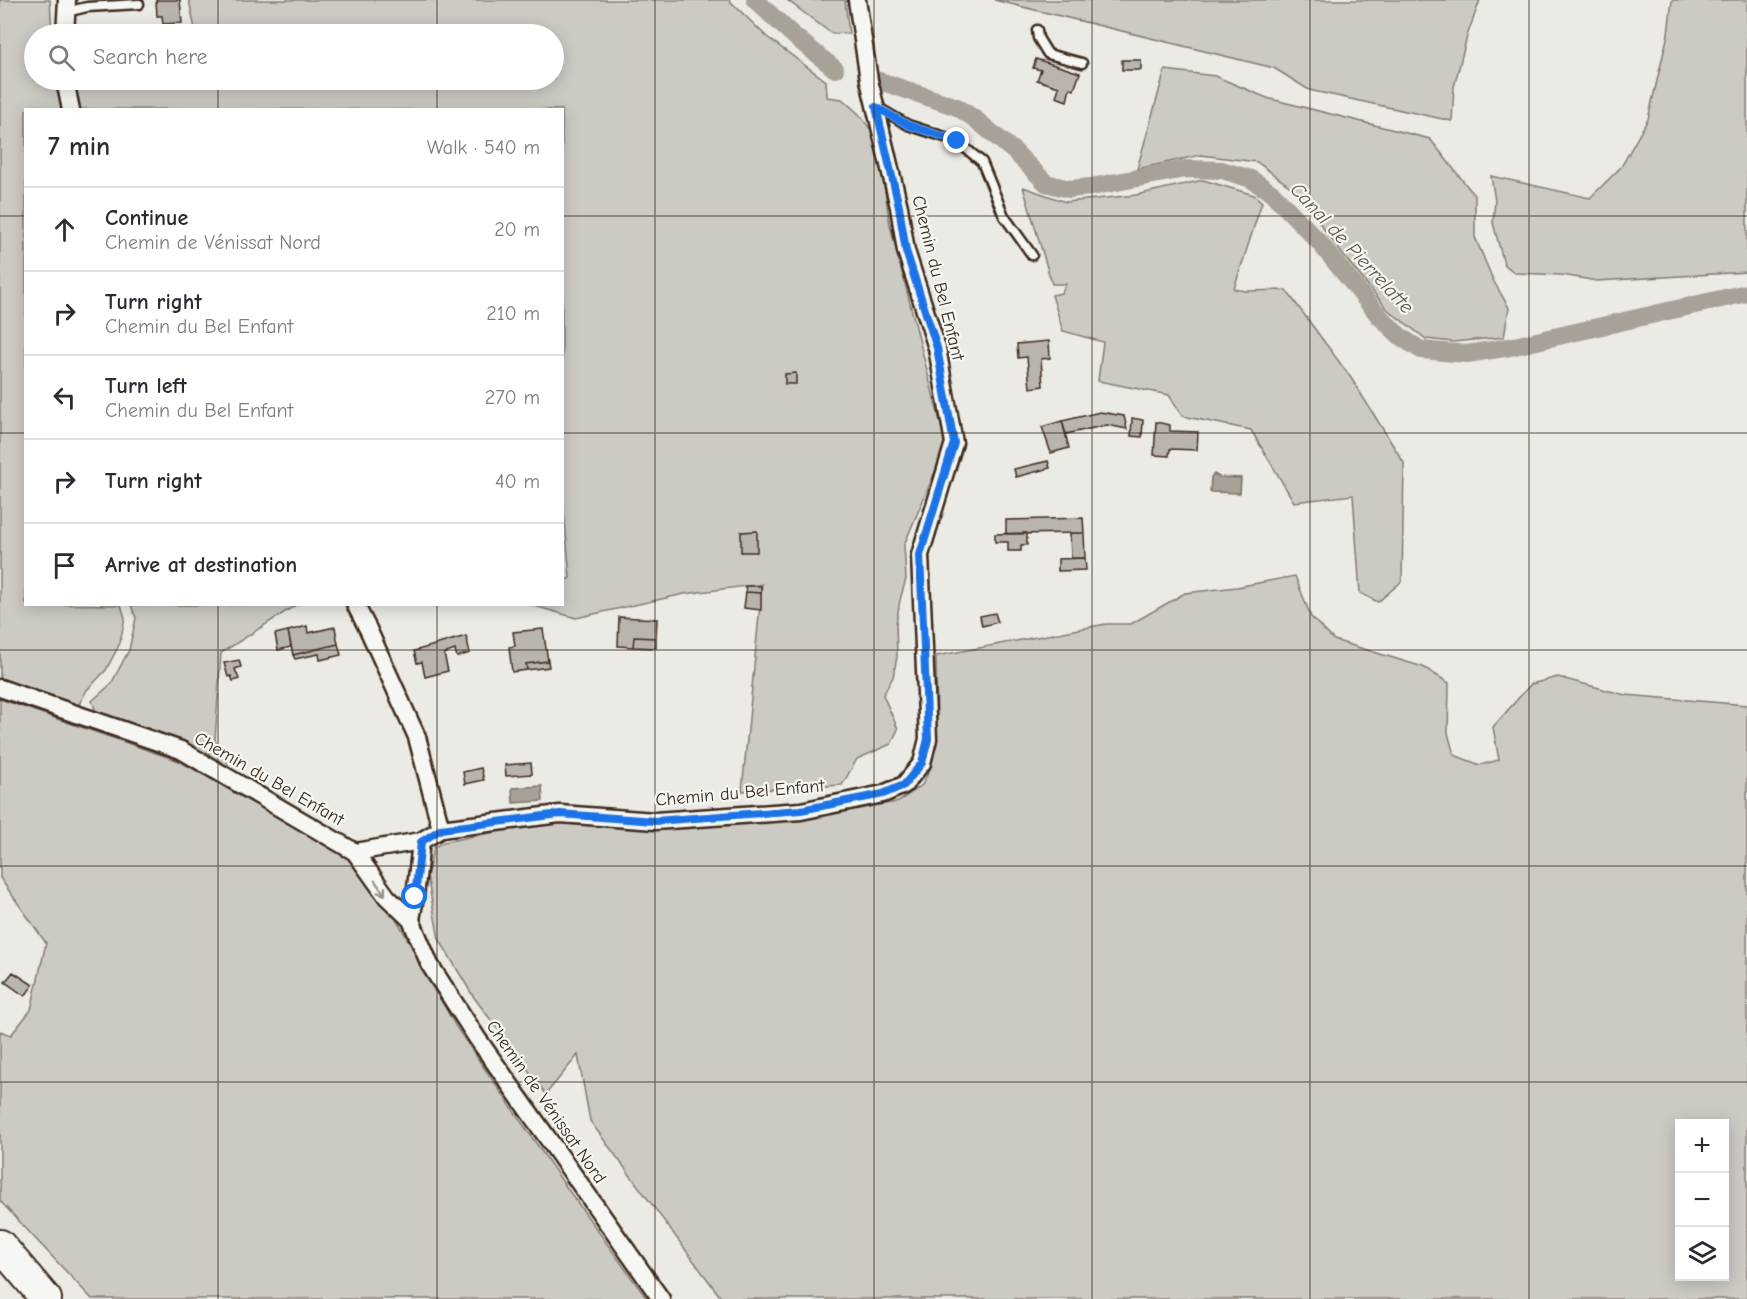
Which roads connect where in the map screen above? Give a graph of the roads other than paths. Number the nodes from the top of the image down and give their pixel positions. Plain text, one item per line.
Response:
1 (857, 0) edge
2 (139, 4) dead end
3 (66, 6) edge
4 (65, 24) edge
5 (1037, 30) dead end
6 (1082, 63) dead end
7 (67, 90) edge
8 (876, 107) junction
9 (71, 108) edge
10 (1032, 255) dead end
11 (356, 606) edge
12 (0, 688) edge
13 (441, 829) junction
14 (421, 842) junction
15 (355, 852) junction
16 (411, 920) junction
17 (0, 1245) edge
18 (46, 1299) edge
19 (661, 1299) edge

1 - 8 street, Chemin du Bel Enfant
2 - 3 lane
3 - 4 street
5 - 6 lane
7 - 9 street
8 - 10 lane
8 - 13 street, Chemin du Bel Enfant
11 - 13 street
12 - 15 street, Chemin du Bel Enfant
13 - 14 street, Chemin du Bel Enfant
14 - 15 street, Chemin du Bel Enfant
14 - 16 street
15 -> 16 street, Chemin de Vénissat Nord
16 - 19 street, Chemin de Vénissat Nord
17 - 18 highway

